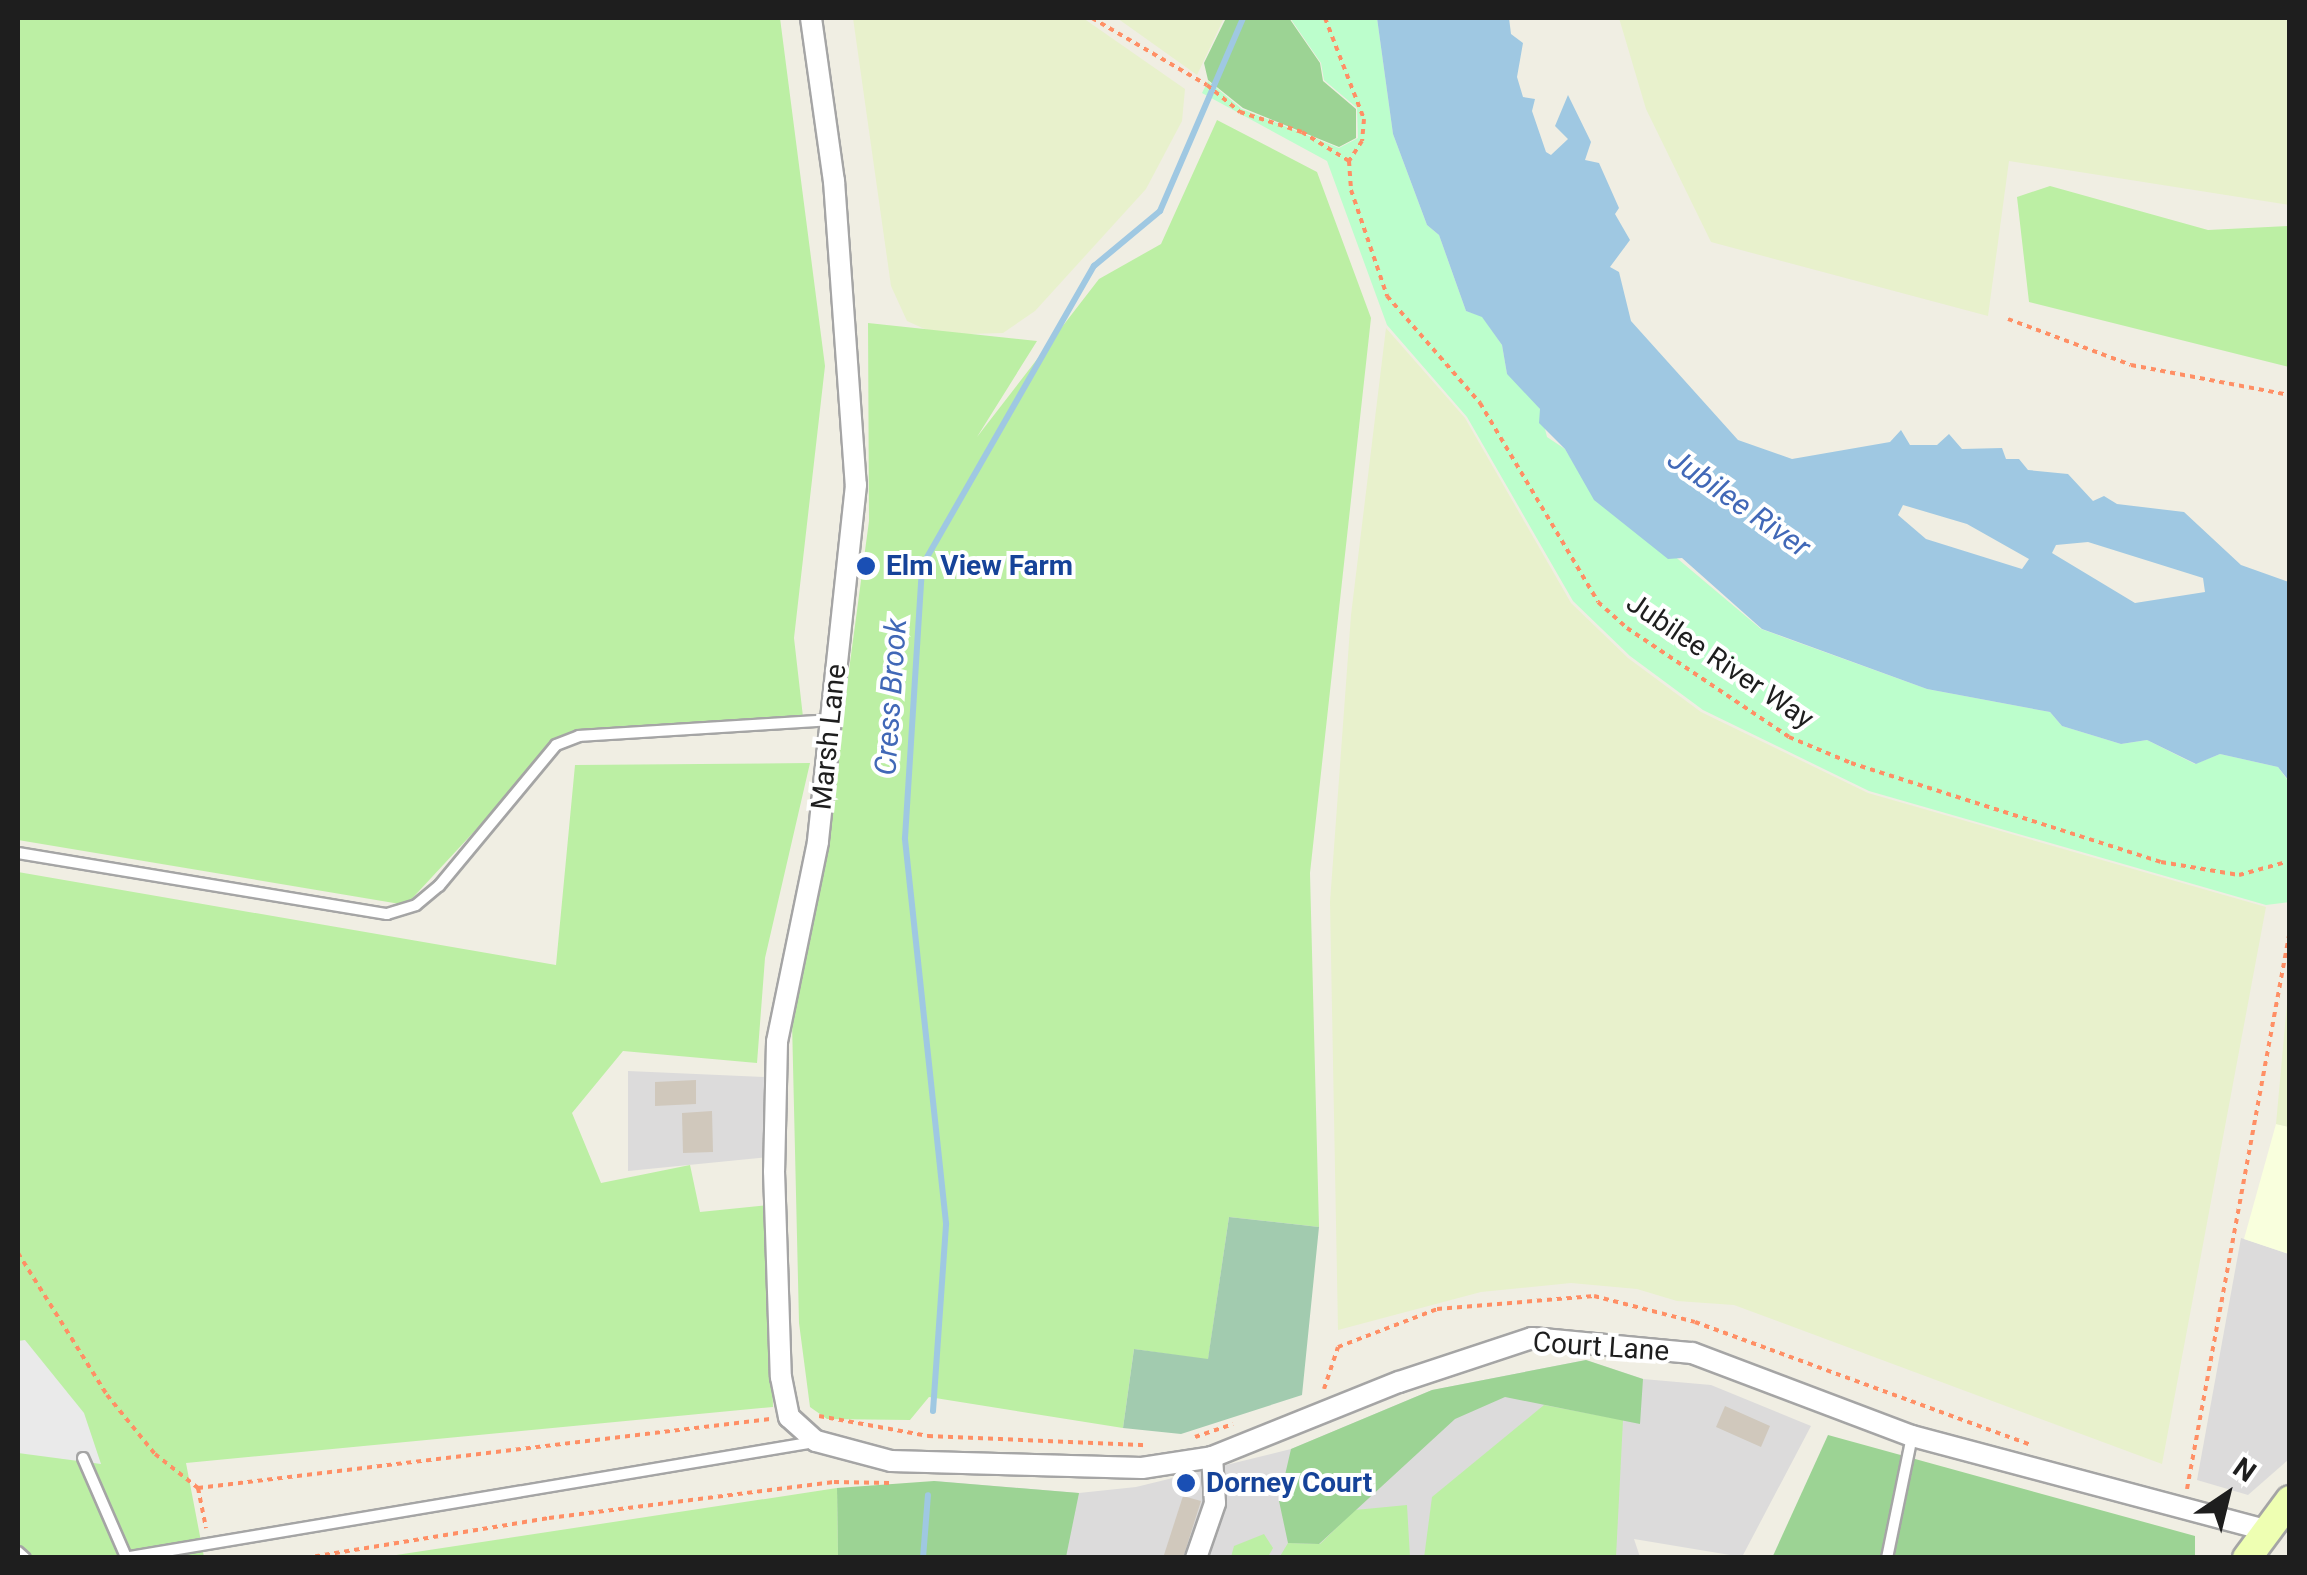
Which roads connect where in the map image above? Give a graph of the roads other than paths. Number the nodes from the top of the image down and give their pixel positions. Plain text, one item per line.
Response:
1 (811, 18) edge
2 (831, 720) junction
3 (18, 854) edge
4 (1912, 1436) junction
5 (816, 1441) junction
6 (1212, 1457) junction
7 (84, 1458) dead end
8 (2290, 1500) edge
9 (2262, 1529) junction
10 (18, 1552) edge
11 (125, 1557) edge
12 (25, 1558) edge
13 (1196, 1558) edge
14 (1887, 1558) edge
15 (2247, 1558) edge

1 - 2 street, Marsh Lane
2 - 3 lane
2 - 5 street, Marsh Lane
4 - 6 street, Court Lane
4 - 9 street, Court Lane
4 - 14 lane
5 - 6 street, Court Lane
5 - 11 lane
6 - 13 street
7 - 11 lane
8 - 9 main road
9 - 15 main road
10 - 12 lane

